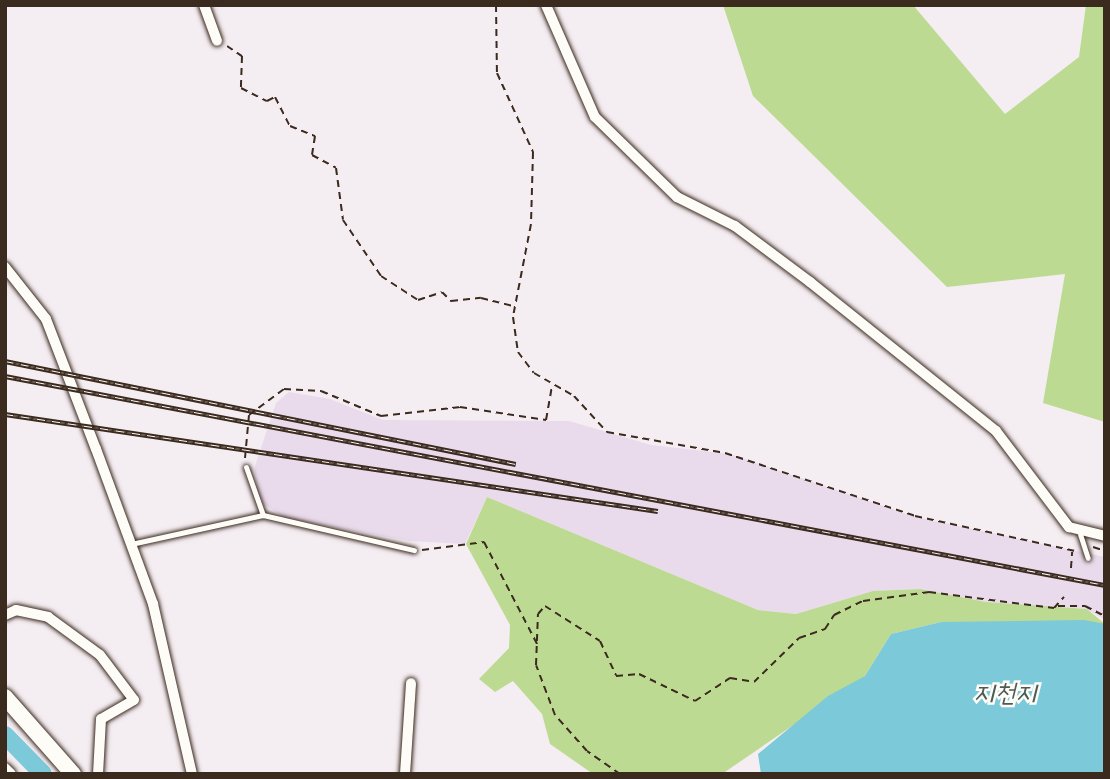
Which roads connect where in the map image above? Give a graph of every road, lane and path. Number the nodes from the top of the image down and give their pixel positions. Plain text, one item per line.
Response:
1 (204, 5) edge
2 (496, 5) edge
3 (546, 5) edge
4 (218, 41) joint
5 (5, 267) edge
6 (514, 306) junction
7 (552, 386) junction
8 (246, 467) joint
9 (263, 515) junction
10 (1080, 534) junction
11 (1105, 536) edge
12 (131, 544) junction
13 (1084, 546) junction
14 (414, 550) joint
15 (1072, 551) junction
16 (1105, 551) edge
17 (1088, 558) dead end
18 (1071, 568) dead end
19 (1064, 597) dead end
20 (1057, 607) junction
21 (5, 615) edge
22 (1105, 616) edge
23 (537, 645) junction
24 (411, 683) dead end
25 (5, 697) edge
26 (5, 768) edge
27 (11, 774) edge
28 (73, 774) edge
29 (98, 774) edge
30 (192, 774) edge
31 (405, 774) edge
32 (620, 774) edge

1 - 4 street
2 - 6 path
3 - 10 street
4 - 6 path
5 - 12 street
6 - 7 path
7 - 8 path
7 - 15 path
8 - 9 lane
9 - 12 lane
9 - 14 lane
10 - 11 street
10 - 13 lane
12 - 30 street
13 - 15 path
13 - 16 path
13 - 17 lane
14 - 23 path
15 - 18 path
19 - 20 path
20 - 22 path
20 - 23 path
21 - 29 street
23 - 32 path
24 - 31 street
25 - 28 main road
26 - 27 street

